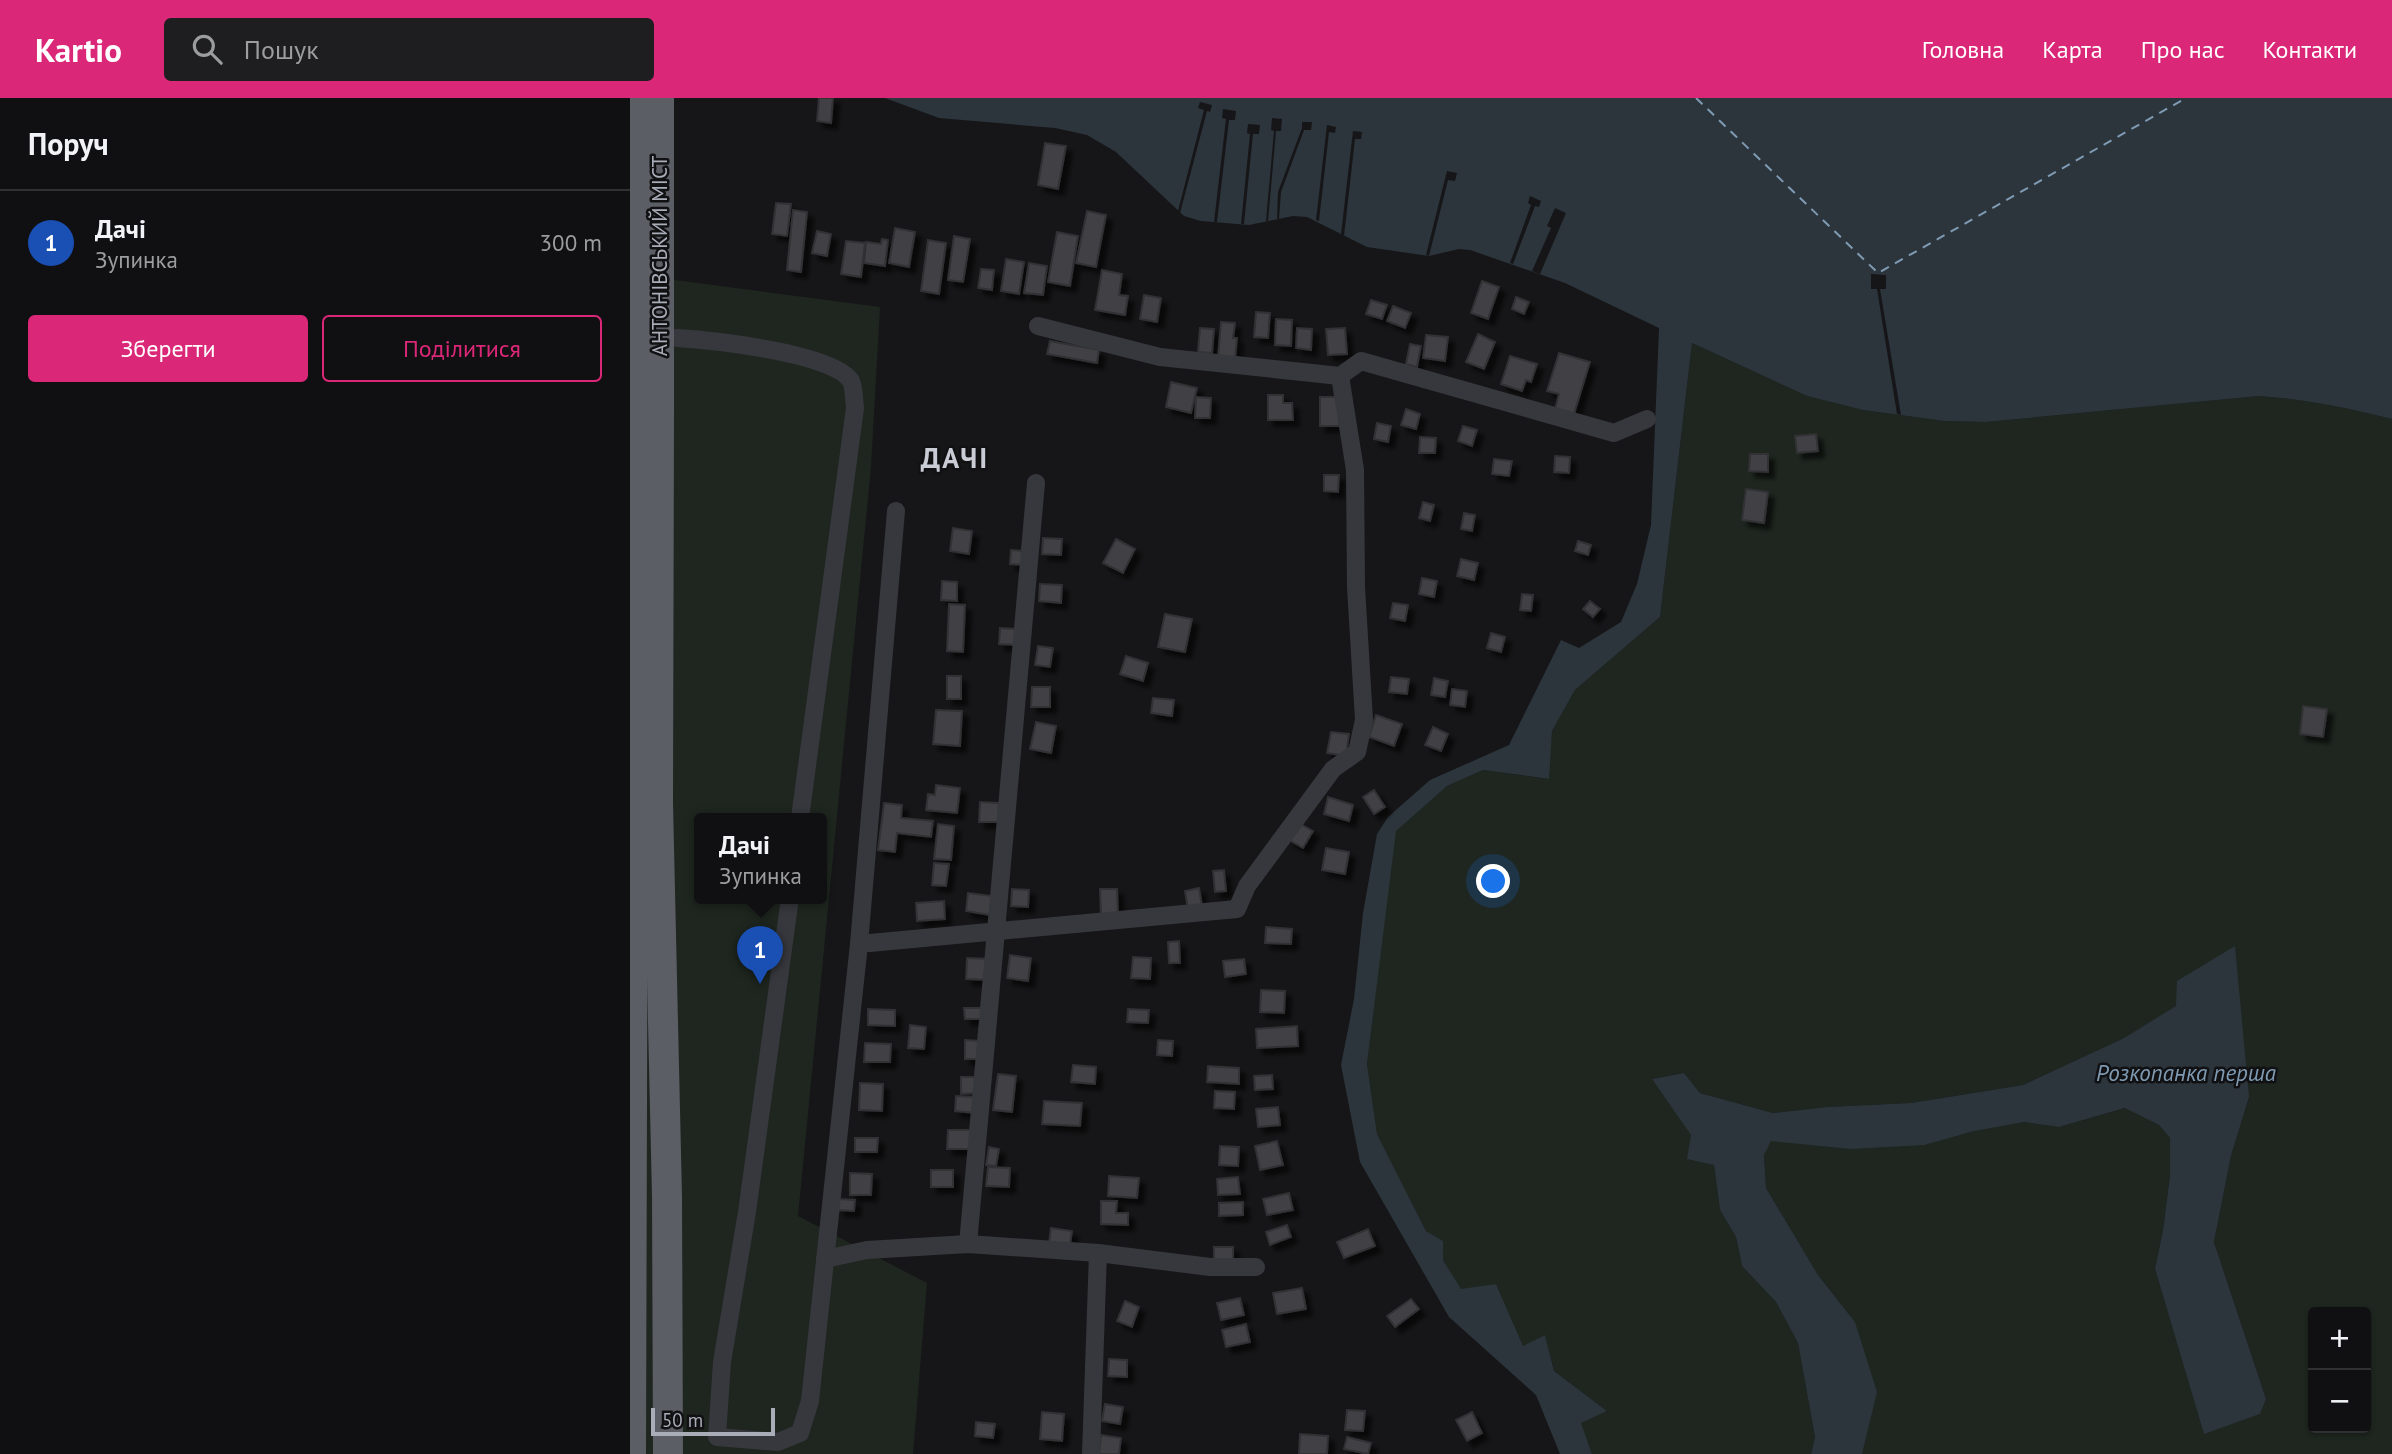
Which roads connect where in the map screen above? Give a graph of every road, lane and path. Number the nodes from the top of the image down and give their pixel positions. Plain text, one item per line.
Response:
1 (634, 98) edge
2 (659, 98) edge
3 (1038, 326) dead end
4 (677, 338) dead end
5 (1340, 376) junction
6 (646, 414) junction
7 (1647, 419) dead end
8 (1036, 483) dead end
9 (896, 511) dead end
10 (801, 813) edge
11 (789, 904) edge
12 (995, 930) junction
13 (859, 944) junction
14 (968, 1244) junction
15 (1098, 1253) junction
16 (825, 1259) junction
17 (1256, 1267) dead end
18 (716, 1446) edge
19 (631, 1454) edge
20 (668, 1454) edge
21 (1091, 1454) edge

1 - 6 highway, АНТОНІВСЬКИЙ МІСТ, bridge
2 - 6 highway, АНТОНІВСЬКИЙ МІСТ, bridge
3 - 5 street
4 - 10 street
5 - 7 street
5 - 12 street
6 - 19 highway
6 - 20 highway
8 - 12 street
9 - 13 street
11 - 18 street
12 - 13 street
12 - 14 street
13 - 16 street
14 - 15 street
14 - 16 street
15 - 17 street
15 - 21 street
16 - 18 street

